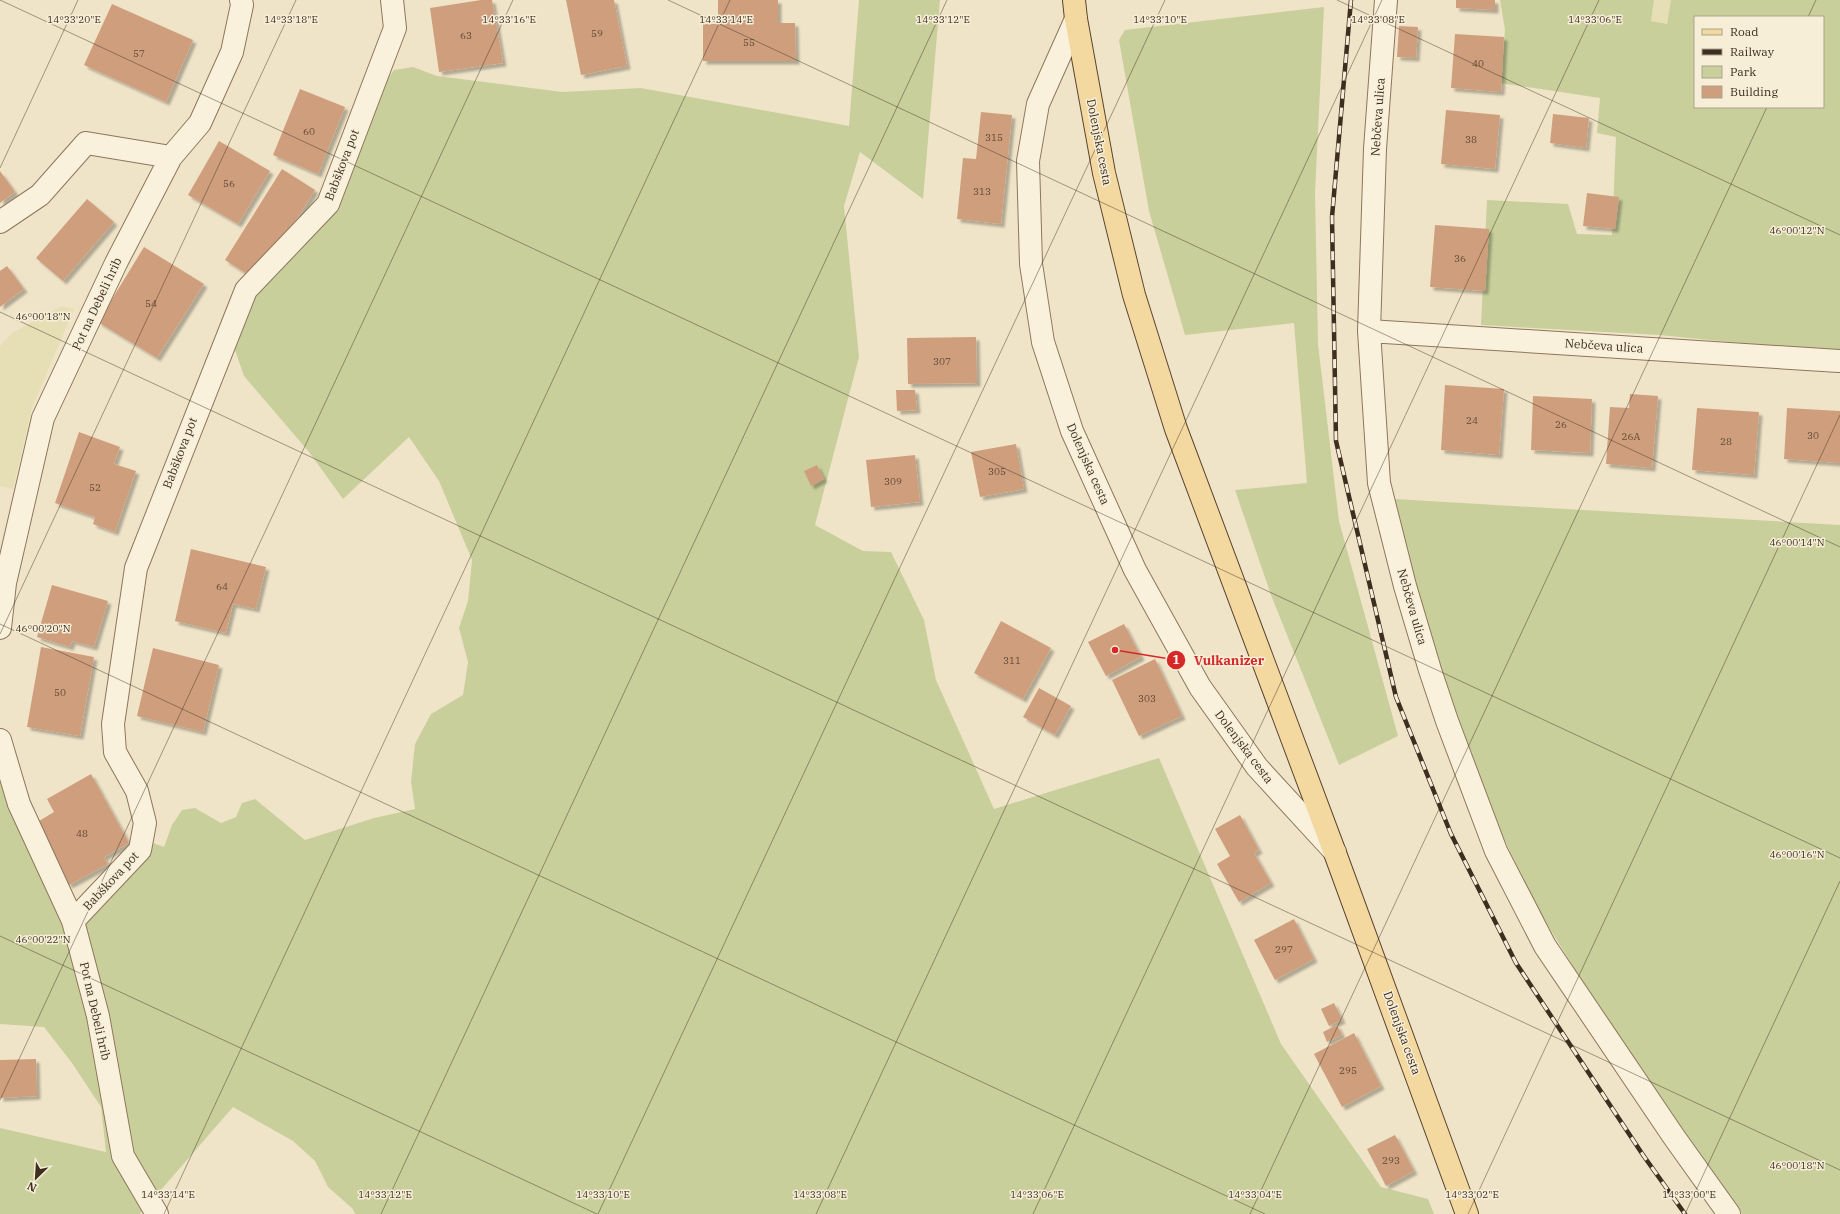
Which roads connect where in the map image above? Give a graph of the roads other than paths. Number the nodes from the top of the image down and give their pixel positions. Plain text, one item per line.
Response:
1 (241, 0) edge
2 (392, 0) edge
3 (1386, 0) edge
4 (1075, 9) edge
5 (171, 157) junction
6 (0, 222) edge
7 (1369, 330) junction
8 (1839, 361) dead end
9 (0, 628) edge
10 (0, 740) edge
11 (1335, 853) junction
12 (73, 921) junction
13 (157, 1214) edge
14 (1467, 1214) edge
15 (1729, 1214) edge

1 - 5 street, Pot na Debeli hrib
2 - 12 street, Babškova pot
3 - 7 street, Nebčeva ulica
4 - 11 main road, Dolenjska cesta
4 - 11 street, Dolenjska cesta
5 - 6 street
5 - 9 street, Pot na Debeli hrib
7 - 8 street, Nebčeva ulica
7 - 15 street, Nebčeva ulica
10 - 12 street, Pot na Debeli hrib
11 - 14 main road, Dolenjska cesta
12 - 13 street, Pot na Debeli hrib

